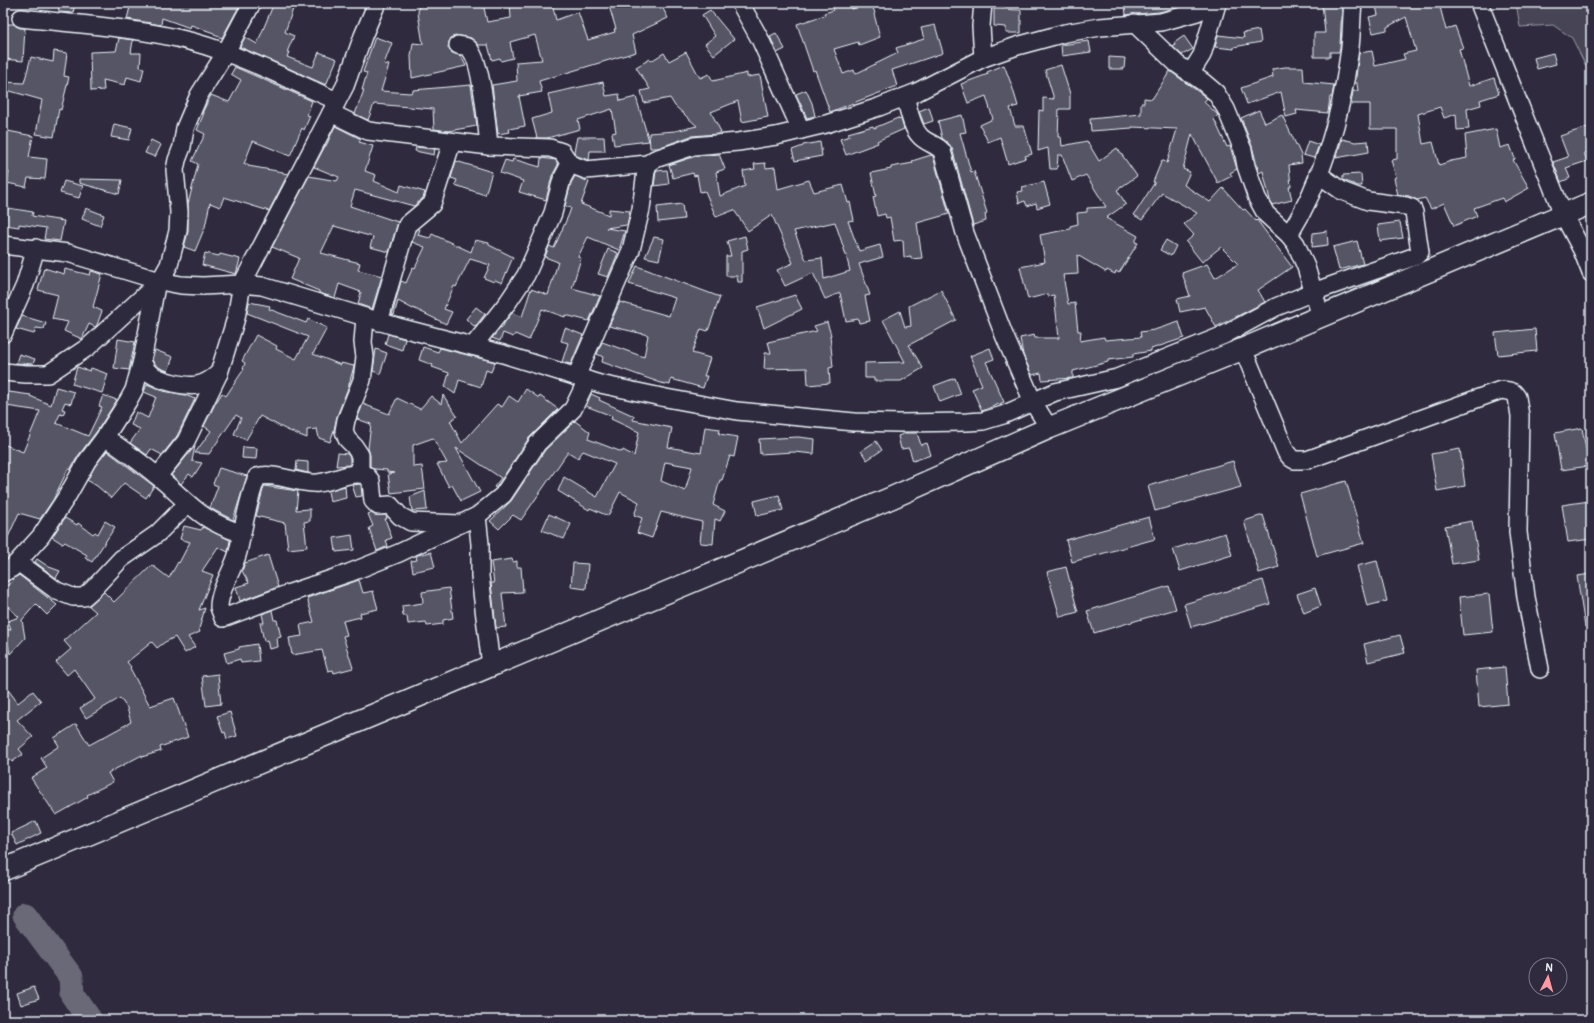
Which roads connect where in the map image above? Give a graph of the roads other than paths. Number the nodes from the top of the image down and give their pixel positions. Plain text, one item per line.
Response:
1 (252, 3) edge
2 (378, 3) edge
3 (740, 3) edge
4 (983, 3) edge
5 (1218, 3) edge
6 (1353, 3) edge
7 (1479, 3) edge
8 (21, 18) dead end
9 (1134, 23) junction
10 (458, 45) dead end
11 (226, 52) junction
12 (983, 58) junction
13 (1190, 74) junction
14 (905, 97) junction
15 (334, 107) junction
16 (801, 130) junction
17 (452, 142) junction
18 (489, 146) junction
19 (570, 164) junction
20 (648, 164) junction
21 (1318, 174) junction
22 (1591, 203) edge
23 (1563, 214) junction
24 (1289, 235) junction
25 (3, 245) edge
26 (36, 248) junction
27 (1591, 273) edge
28 (158, 283) junction
29 (242, 284) junction
30 (1313, 292) junction
31 (1320, 317) junction
32 (372, 320) junction
33 (3, 334) edge
34 (472, 346) junction
35 (1243, 349) junction
36 (142, 361) junction
37 (3, 372) edge
38 (219, 373) junction
39 (582, 378) junction
40 (1033, 402) junction
41 (1049, 428) junction
42 (105, 437) junction
43 (360, 474) junction
44 (158, 476) junction
45 (187, 504) junction
46 (477, 516) junction
47 (460, 524) junction
48 (241, 533) junction
49 (18, 562) junction
50 (3, 573) edge
51 (491, 666) junction
52 (1540, 669) dead end
53 (3, 870) edge

1 - 11 street
2 - 15 street
3 - 16 street
4 - 12 street
5 - 9 street
5 - 13 street
6 - 21 street
7 - 23 street
8 - 11 street
9 - 12 street
9 - 13 street
10 - 18 street
11 - 15 street
11 - 28 street
12 - 14 street
13 - 24 street
14 - 16 street
14 - 40 street
15 - 17 street
15 - 29 street
16 - 20 street
17 - 18 street
17 - 32 street
18 - 19 street
19 - 20 street
19 - 34 street
20 - 39 street
21 - 24 street
21 - 30 street
22 - 23 main road
23 - 27 street
23 - 31 main road
24 - 30 street
25 - 26 street
26 - 28 street
26 - 33 street
28 - 29 street
28 - 36 street
28 - 37 street
29 - 32 street
29 - 38 street
30 - 31 street
30 - 40 street
31 - 35 main road
32 - 34 street
32 - 43 street
34 - 39 street
35 - 41 main road
35 - 52 street
36 - 38 street
36 - 42 street
38 - 44 street
39 - 40 street
39 - 46 street
40 - 41 street
41 - 51 main road
42 - 44 street
42 - 49 street
43 - 47 street
43 - 48 street
44 - 45 street
45 - 48 street
45 - 49 street
46 - 47 street
46 - 51 street
47 - 48 street
49 - 50 street
51 - 53 main road

